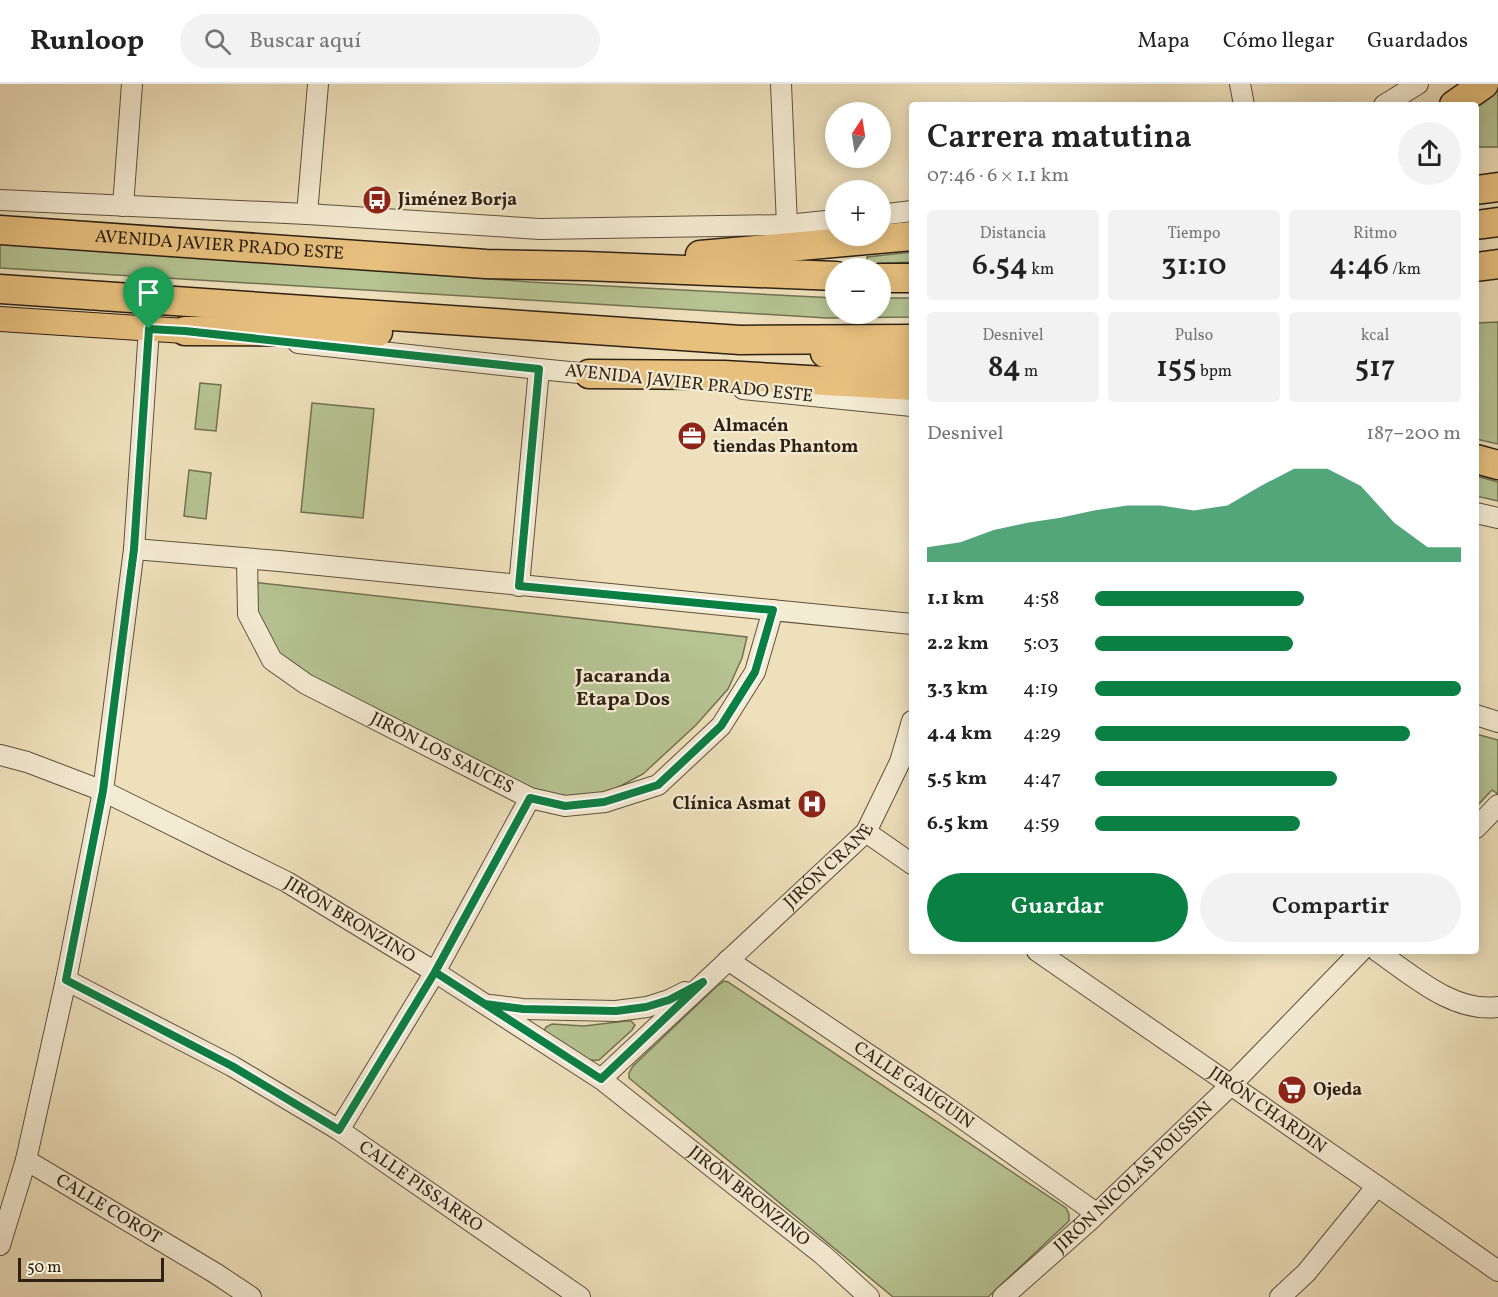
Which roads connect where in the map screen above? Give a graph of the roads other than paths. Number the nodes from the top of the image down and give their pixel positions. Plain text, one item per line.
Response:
1 (132, 84) edge
2 (318, 84) edge
3 (781, 84) edge
4 (1240, 84) edge
5 (1418, 84) edge
6 (1484, 84) edge
7 (1243, 102) edge
8 (1389, 102) edge
9 (1458, 102) edge
10 (1498, 187) edge
11 (1479, 190) edge
12 (0, 200) edge
13 (123, 206) junction
14 (0, 209) edge
15 (909, 211) edge
16 (307, 214) junction
17 (891, 214) edge
18 (825, 221) edge
19 (1498, 222) edge
20 (787, 225) junction
21 (1479, 225) edge
22 (0, 230) edge
23 (909, 236) edge
24 (486, 264) junction
25 (1498, 264) edge
26 (585, 266) junction
27 (1479, 267) edge
28 (825, 276) edge
29 (891, 278) edge
30 (909, 278) edge
31 (0, 289) edge
32 (0, 319) edge
33 (149, 329) junction
34 (592, 329) junction
35 (185, 331) junction
36 (909, 339) edge
37 (740, 340) junction
38 (909, 367) edge
39 (539, 369) junction
40 (589, 374) junction
41 (909, 386) edge
42 (909, 406) edge
43 (1479, 460) edge
44 (1498, 465) edge
45 (1479, 514) edge
46 (1498, 518) edge
47 (134, 549) junction
48 (247, 560) junction
49 (519, 586) junction
50 (773, 610) junction
51 (909, 624) edge
52 (1479, 716) edge
53 (1498, 722) edge
54 (909, 732) edge
55 (0, 755) edge
56 (103, 791) junction
57 (530, 798) junction
58 (1498, 805) edge
59 (1479, 825) edge
60 (866, 832) junction
61 (909, 862) edge
62 (1041, 954) edge
63 (1358, 954) edge
64 (1381, 954) edge
65 (728, 960) junction
66 (435, 972) junction
67 (66, 980) junction
68 (703, 982) junction
69 (485, 1004) junction
70 (1498, 1007) edge
71 (601, 1079) junction
72 (1231, 1085) junction
73 (339, 1130) junction
74 (26, 1160) junction
75 (1377, 1186) junction
76 (1096, 1213) junction
77 (0, 1245) edge
78 (1498, 1271) edge
79 (251, 1297) edge
80 (580, 1297) edge
81 (868, 1297) edge
82 (1003, 1297) edge
83 (1280, 1297) edge

1 - 13 street
2 - 16 street
3 - 20 street
4 - 7 street
5 - 8 street
6 - 9 highway
10 - 11 highway
12 - 13 street, AVENIDA JAVIER PRADO ESTE
13 - 16 street, AVENIDA JAVIER PRADO ESTE
14 - 24 highway
15 - 17 street
16 - 20 street, AVENIDA JAVIER PRADO ESTE
18 - 20 street, AVENIDA JAVIER PRADO ESTE
19 - 21 highway
22 - 24 highway, AVENIDA JAVIER PRADO ESTE
23 - 26 highway
24 - 26 highway, AVENIDA JAVIER PRADO ESTE
25 - 27 highway
26 - 28 highway, AVENIDA JAVIER PRADO ESTE
29 - 30 highway
31 - 34 highway
32 - 33 main road, AVENIDA JAVIER PRADO ESTE
33 - 35 main road, AVENIDA JAVIER PRADO ESTE
33 - 47 street
34 - 35 highway
34 - 37 highway
35 - 39 street, AVENIDA JAVIER PRADO ESTE
36 - 37 highway
37 - 38 highway
39 - 40 street, AVENIDA JAVIER PRADO ESTE
39 - 49 street
40 - 41 highway
40 - 42 street, AVENIDA JAVIER PRADO ESTE
43 - 44 highway
45 - 46 street
47 - 48 street
47 - 56 street
48 - 49 street
48 - 57 street, JIRÓN LOS SAUCES
49 - 50 street
50 - 51 street
50 - 57 street, JIRÓN LOS SAUCES
52 - 53 street
54 - 60 street, JIRÓN CRANE
55 - 56 street, JIRÓN BRONZINO
56 - 66 street, JIRÓN BRONZINO
56 - 67 street
57 - 66 street
58 - 59 street
60 - 61 street
60 - 65 street, JIRÓN CRANE
62 - 72 street, JIRÓN CHARDIN
63 - 72 street, JIRÓN NICOLÁS POUSSIN
64 - 70 street
65 - 68 street, JIRÓN CRANE
65 - 76 street, CALLE GAUGUIN
66 - 69 street, JIRÓN BRONZINO
66 - 73 street
67 - 73 street, CALLE PISSARRO
67 - 74 street
68 - 69 street, JIRÓN CRANE
68 - 71 street, JIRÓN CRANE
69 - 71 street, JIRÓN BRONZINO
71 - 81 street, JIRÓN BRONZINO
72 - 75 street, JIRÓN CHARDIN
72 - 76 street, JIRÓN NICOLÁS POUSSIN
73 - 80 street, CALLE PISSARRO
74 - 77 street
74 - 79 street, CALLE COROT
75 - 78 street, JIRÓN CHARDIN
75 - 83 street
76 - 82 street, JIRÓN NICOLÁS POUSSIN

